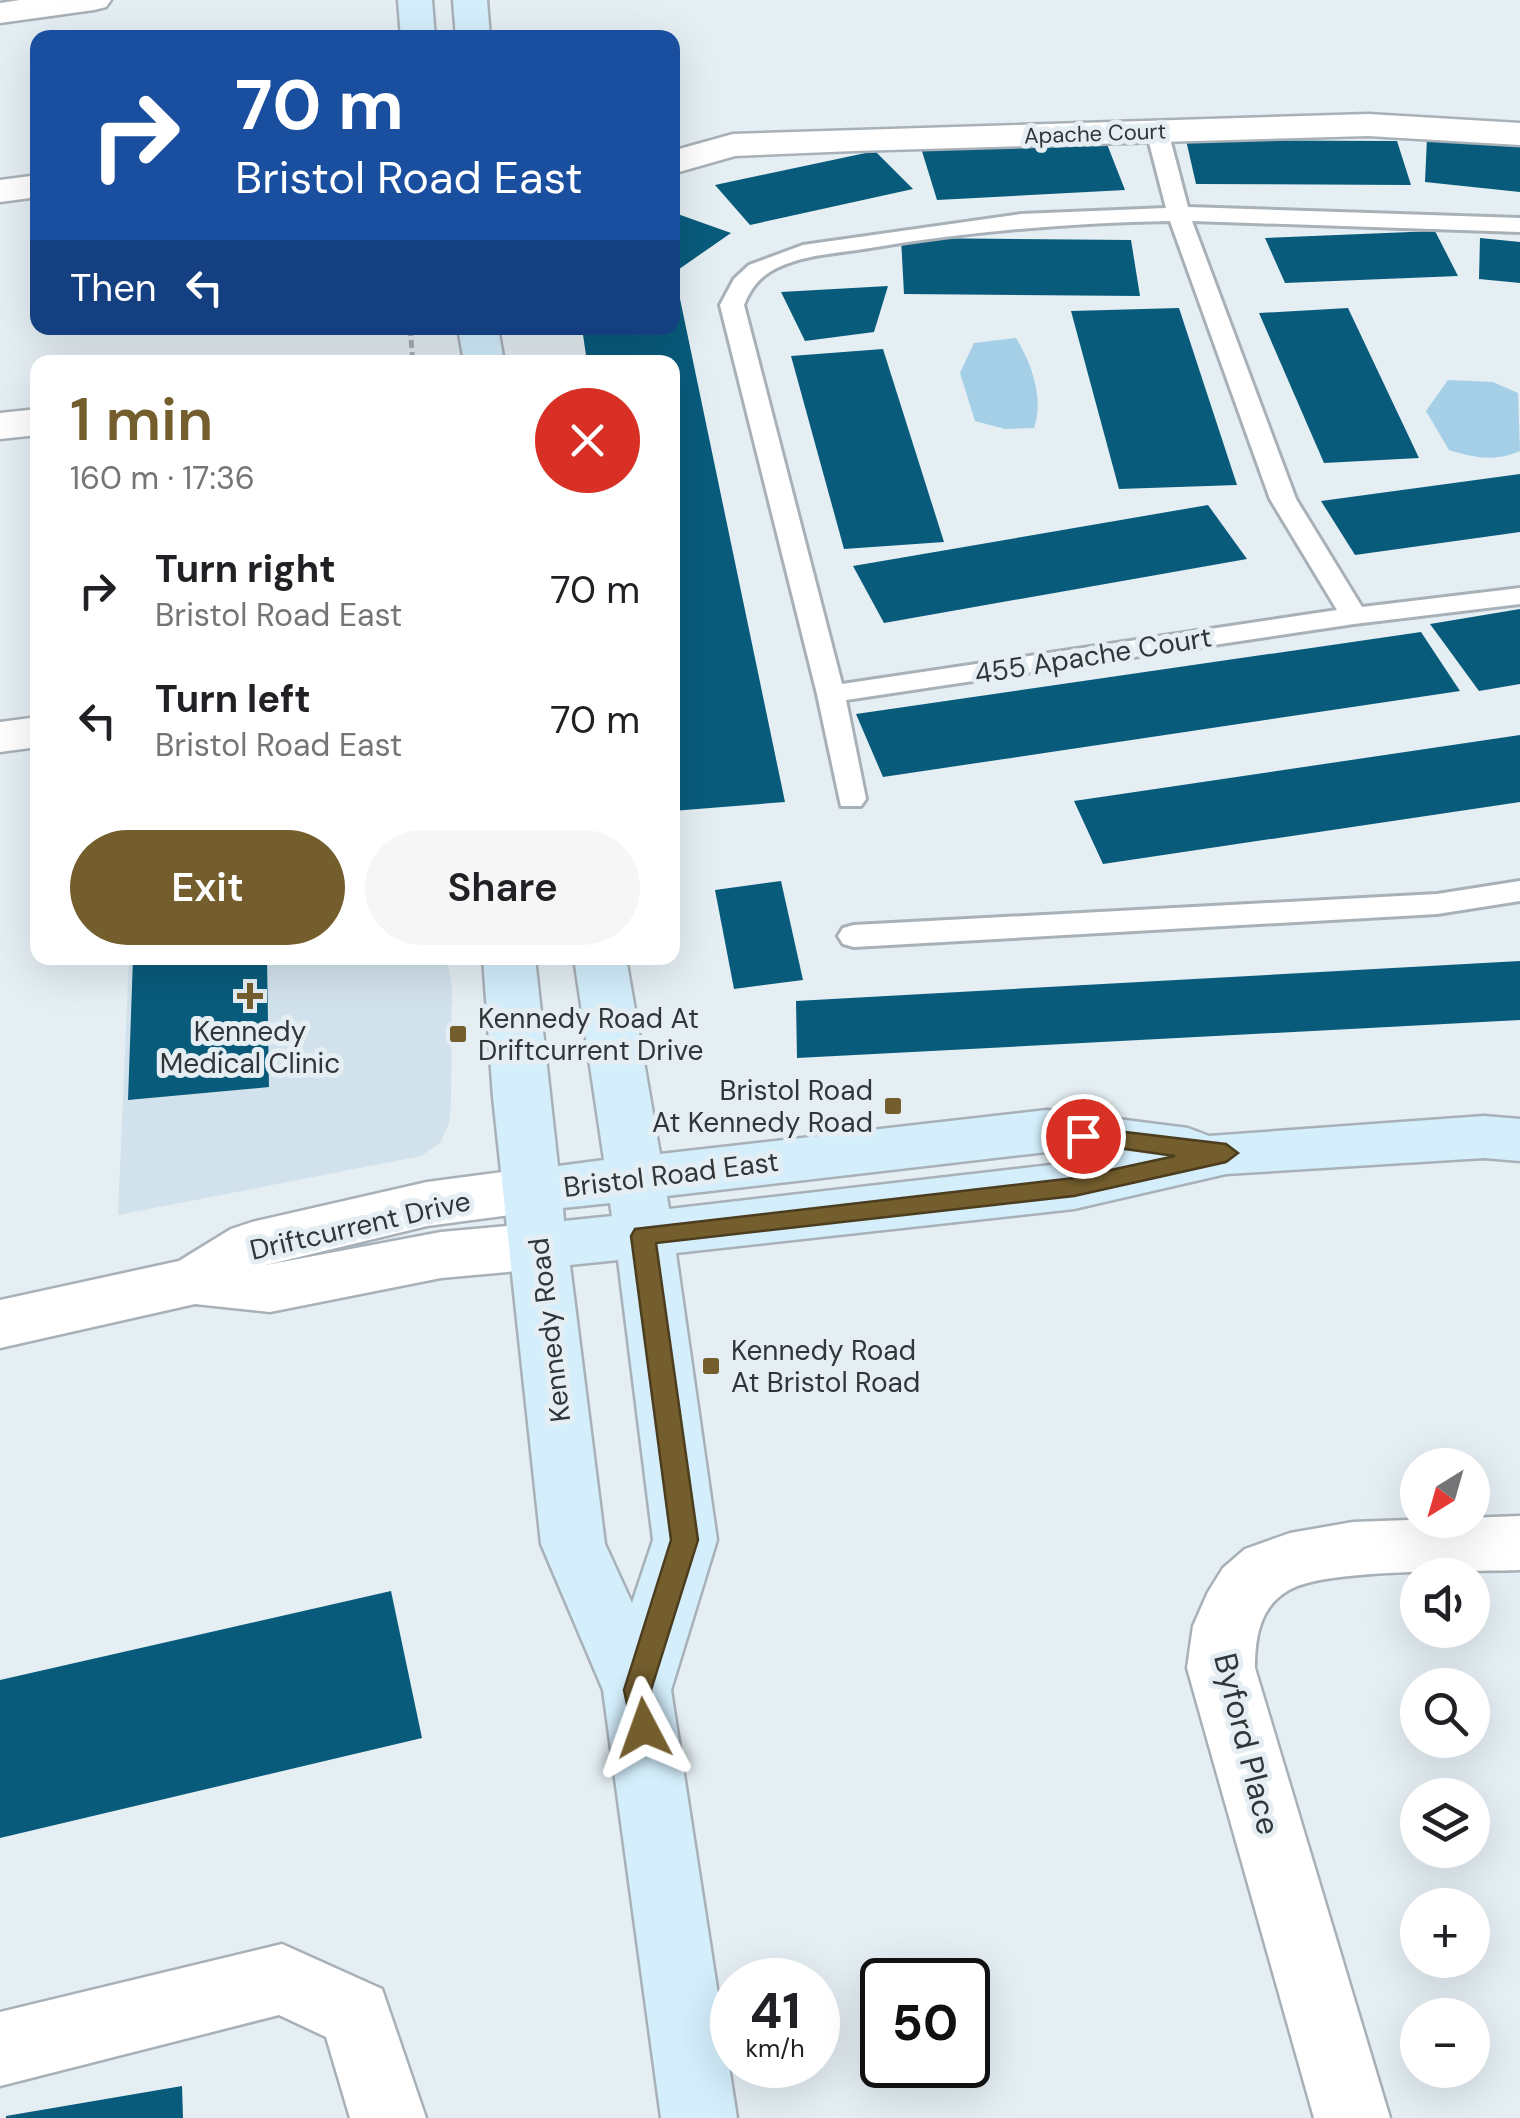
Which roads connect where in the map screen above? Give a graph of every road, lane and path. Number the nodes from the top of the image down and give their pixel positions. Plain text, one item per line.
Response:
1 (94, 0) edge
2 (415, 0) edge
3 (470, 0) edge
4 (0, 13) edge
5 (417, 30) edge
6 (472, 30) edge
7 (1157, 131) junction
8 (1520, 134) edge
9 (680, 161) edge
10 (30, 187) edge
11 (0, 191) edge
12 (1179, 216) junction
13 (1520, 225) edge
14 (30, 423) edge
15 (0, 426) edge
16 (1520, 596) edge
17 (1354, 616) junction
18 (831, 694) junction
19 (30, 733) edge
20 (0, 738) edge
21 (851, 799) dead end
22 (1520, 891) edge
23 (854, 936) dead end
24 (510, 965) edge
25 (601, 965) edge
26 (1520, 1140) edge
27 (639, 1207) junction
28 (536, 1218) junction
29 (0, 1324) edge
30 (1520, 1544) edge
31 (638, 1690) junction
32 (0, 2049) edge
33 (388, 2118) edge
34 (699, 2118) edge
35 (1352, 2118) edge

1 - 4 street
2 - 5 main road
3 - 6 main road
7 - 8 street, Apache Court
7 - 9 street, Apache Court
7 - 12 lane
10 - 11 street
12 - 13 lane
12 - 17 lane
12 - 18 lane
14 - 15 street
16 - 17 lane, 455 Apache Court
17 - 18 lane, 455 Apache Court
18 - 21 lane
19 - 20 street
22 - 23 lane
24 - 28 main road, Kennedy Road
25 - 27 main road, Kennedy Road
26 - 27 main road, Bristol Road East
27 - 28 main road, Bristol Road East
27 - 31 main road, Kennedy Road
28 - 29 street, Driftcurrent Drive
28 - 31 main road, Kennedy Road
30 - 35 street, Byford Place
31 - 34 main road, Kennedy Road
32 - 33 street

